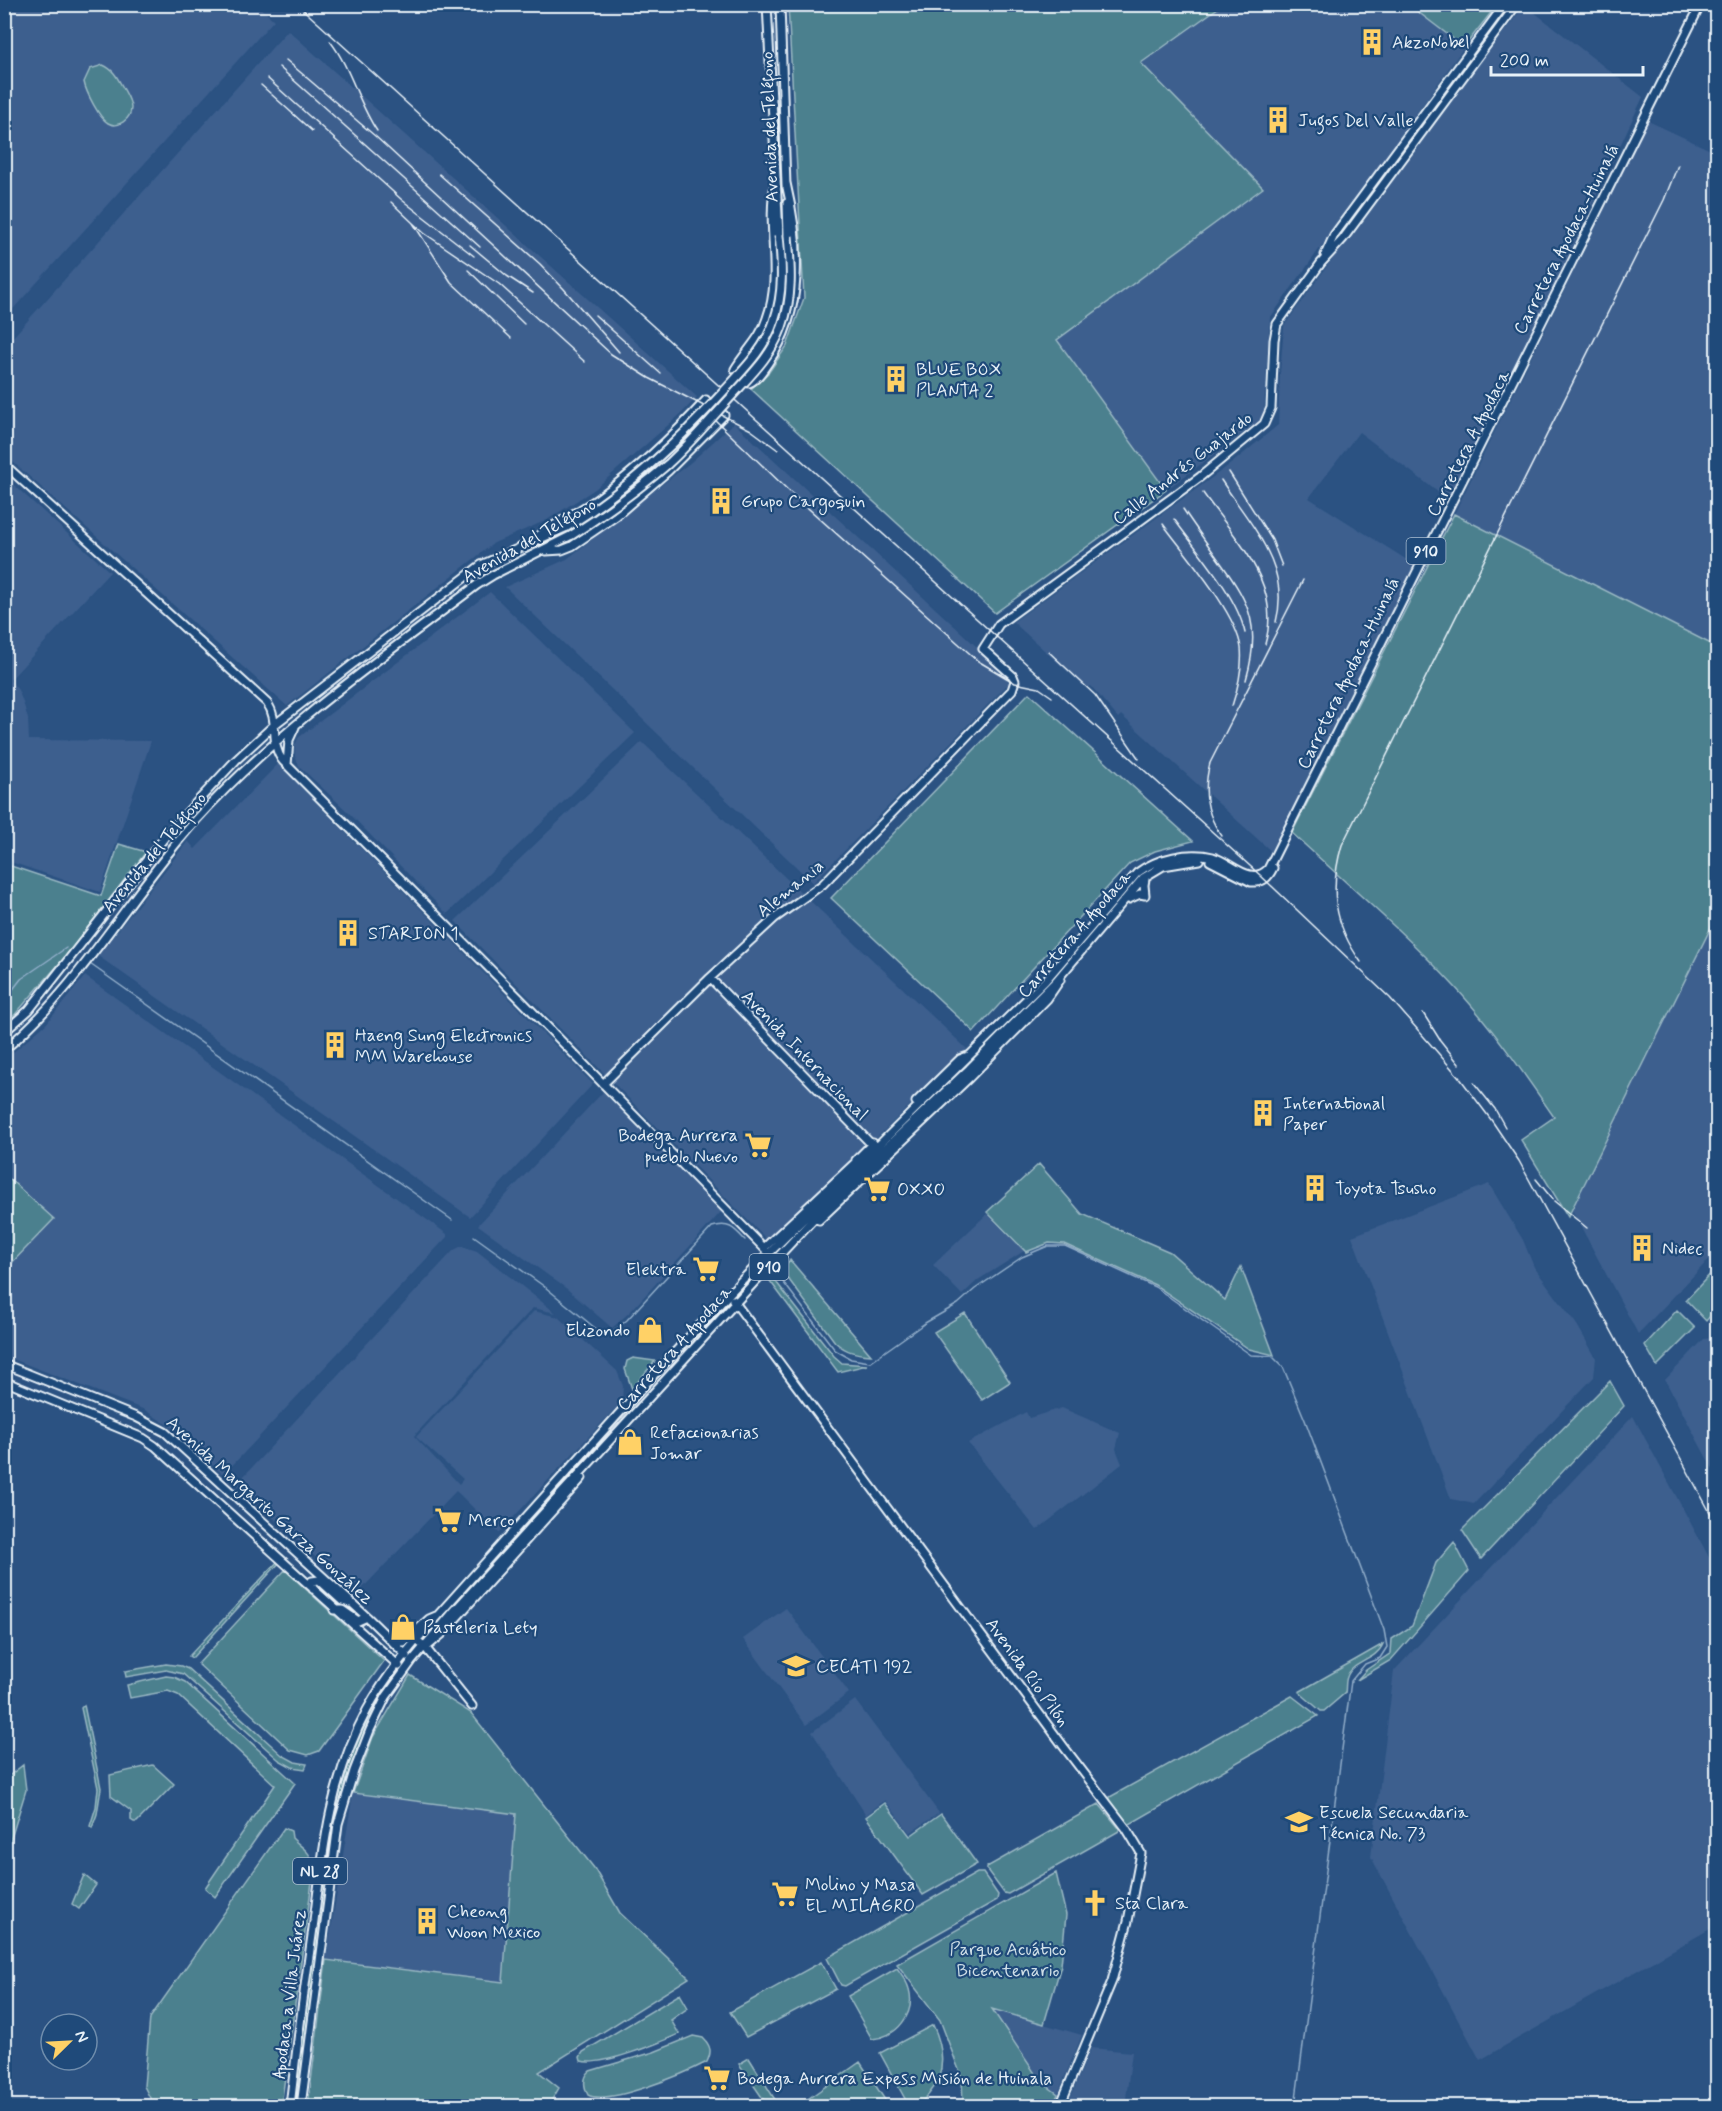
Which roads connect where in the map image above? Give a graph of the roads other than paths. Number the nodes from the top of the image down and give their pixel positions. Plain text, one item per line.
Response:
1 (767, 4) edge
2 (780, 4) edge
3 (1505, 4) edge
4 (1517, 4) edge
5 (1703, 4) edge
6 (786, 183) junction
7 (775, 184) junction
8 (1321, 263) junction
9 (706, 400) dead end
10 (724, 415) dead end
11 (683, 424) junction
12 (700, 440) junction
13 (4, 464) edge
14 (527, 544) junction
15 (544, 551) junction
16 (1015, 683) joint
17 (274, 724) junction
18 (296, 724) junction
19 (276, 741) junction
20 (287, 765) junction
21 (1150, 865) junction
22 (1146, 876) junction
23 (1137, 885) junction
24 (1122, 904) junction
25 (1107, 908) junction
26 (74, 955) junction
27 (1062, 960) joint
28 (85, 962) junction
29 (1067, 968) junction
30 (710, 978) junction
31 (4, 1032) edge
32 (4, 1050) edge
33 (603, 1084) junction
34 (875, 1149) junction
35 (861, 1163) junction
36 (803, 1232) junction
37 (766, 1251) junction
38 (729, 1295) junction
39 (735, 1303) junction
40 (4, 1364) edge
41 (4, 1381) edge
42 (628, 1428) dead end
43 (315, 1592) junction
44 (352, 1603) junction
45 (334, 1610) junction
46 (367, 1617) junction
47 (414, 1638) junction
48 (391, 1641) junction
49 (424, 1646) junction
50 (405, 1654) junction
51 (412, 1661) junction
52 (397, 1664) junction
53 (404, 1670) junction
54 (472, 1706) dead end
55 (290, 2106) edge
56 (301, 2106) edge
57 (1060, 2106) edge

1 - 7 main road, Avenida del Teléfono
2 - 6 main road, Avenida del Teléfono
3 - 8 main road, Calle Andrés Guajardo
4 - 8 main road, Calle Andrés Guajardo
5 - 21 main road, Carretera Apodaca-Huinalá / 910
5 - 22 main road, Carretera A Apodaca / 910
6 - 7 main road
6 - 15 main road, Avenida del Teléfono, bridge
7 - 14 main road, Avenida del Teléfono, bridge
8 - 16 main road, Calle Andrés Guajardo
9 - 11 main road
10 - 12 main road
11 - 12 main road
11 - 14 main road
12 - 15 main road
13 - 17 main road
14 - 17 main road, Avenida del Teléfono
15 - 18 main road, Avenida del Teléfono
16 - 30 main road, Alemania
17 - 19 main road
17 - 26 main road, Avenida del Teléfono
18 - 19 main road, Avenida del Teléfono
18 - 20 main road
19 - 20 main road
19 - 28 main road, Avenida del Teléfono
20 - 33 main road
21 - 23 main road
21 - 25 main road, Carretera Apodaca-Huinalá / 910
22 - 23 main road, Carretera A Apodaca / 910
22 - 24 main road
23 - 24 main road, Carretera A Apodaca / 910
23 - 25 main road
24 - 29 main road, Carretera A Apodaca / 910
25 - 27 main road, Carretera Apodaca-Huinalá / 910
26 - 28 main road
26 - 31 main road, Avenida del Teléfono
27 - 34 main road, Carretera A Apodaca / 910
28 - 32 main road, Avenida del Teléfono
29 - 34 main road, Carretera A Apodaca / 910
29 - 36 main road
30 - 33 main road, Alemania
30 - 34 main road, Avenida Internacional
33 - 37 main road
34 - 35 main road, Carretera A Apodaca / 910
34 - 35 main road
35 - 36 main road, Carretera A Apodaca / 910
35 - 37 main road, Carretera A Apodaca / 910
36 - 39 main road, Carretera A Apodaca / 910
37 - 38 main road, Carretera A Apodaca / 910
38 - 39 main road, Avenida Río Pilón
38 - 47 main road, Carretera A Apodaca / 910
39 - 49 main road, Carretera A Apodaca / 910
39 - 57 main road, Avenida Río Pilón
40 - 44 main road, Avenida Margarito Garza González
41 - 43 main road, Avenida Margarito Garza González
42 - 49 main road
43 - 44 main road
43 - 45 main road, Avenida Margarito Garza González
44 - 46 main road, Avenida Margarito Garza González
45 - 46 main road
45 - 52 main road, Avenida Margarito Garza González
46 - 48 main road, Avenida Margarito Garza González
47 - 48 main road
47 - 49 main road
47 - 50 main road, Carretera A Apodaca / 910
48 - 50 main road, Avenida Margarito Garza González
49 - 51 main road, Carretera A Apodaca / 910
49 - 54 main road
50 - 51 main road, Avenida Margarito Garza González
50 - 52 main road, Apodaca a Villa Juárez / NL 28
51 - 53 main road, Apodaca a Villa Juárez / NL 28
52 - 53 main road, Avenida Margarito Garza González
52 - 55 main road, Apodaca a Villa Juárez / NL 28
53 - 56 main road, Apodaca a Villa Juárez / NL 28

